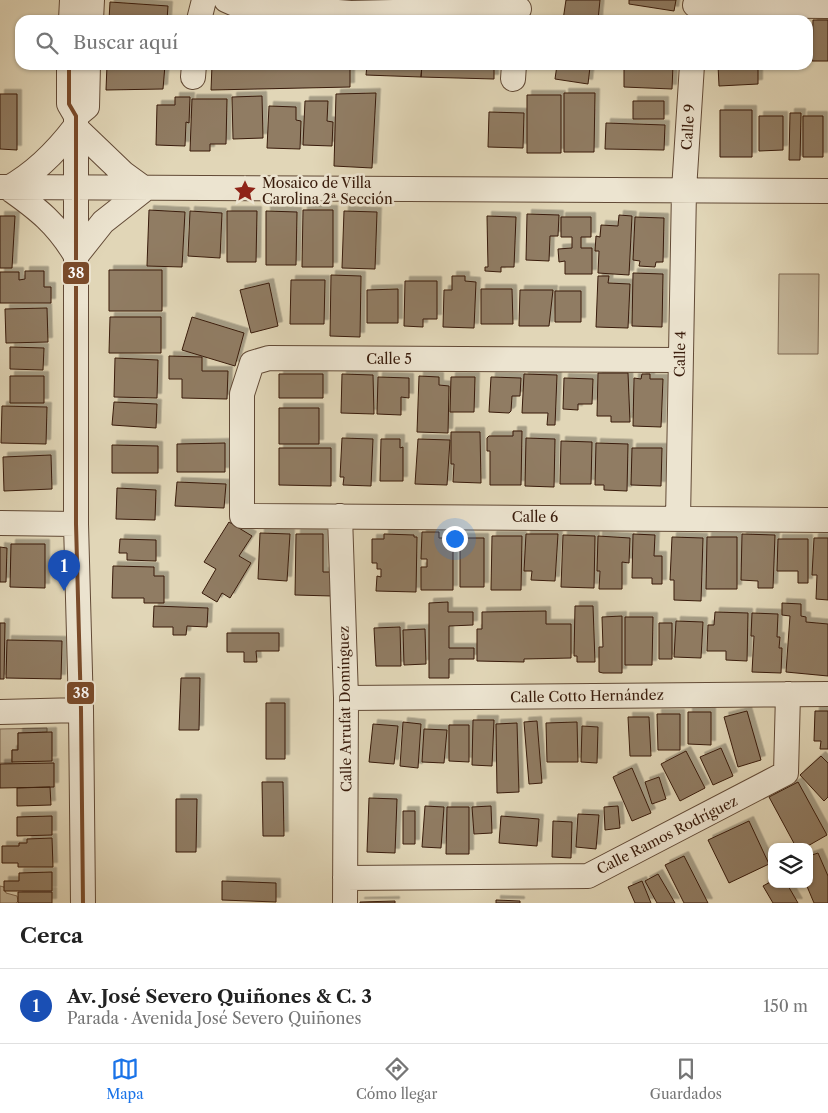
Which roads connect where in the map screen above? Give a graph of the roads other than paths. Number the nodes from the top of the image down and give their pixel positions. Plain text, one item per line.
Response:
1 (72, 0) edge
2 (92, 0) edge
3 (204, 0) edge
4 (226, 0) edge
5 (828, 6) edge
6 (352, 7) edge
7 (695, 8) edge
8 (519, 10) edge
9 (71, 15) edge
10 (91, 15) edge
11 (200, 15) edge
12 (692, 70) edge
13 (79, 71) edge
14 (75, 122) junction
15 (4, 188) edge
16 (75, 189) junction
17 (144, 189) junction
18 (684, 190) junction
19 (828, 191) edge
20 (76, 256) junction
21 (680, 360) junction
22 (242, 516) joint
23 (340, 516) junction
24 (678, 519) junction
25 (828, 520) edge
26 (0, 523) edge
27 (76, 524) junction
28 (788, 694) junction
29 (828, 694) edge
30 (346, 698) junction
31 (81, 710) junction
32 (0, 712) edge
33 (345, 878) junction
34 (83, 903) edge
35 (345, 903) edge

1 - 9 street
2 - 10 street
3 - 11 street
4 - 6 street
5 - 7 street
6 - 8 street
12 - 18 street, Calle 9
13 - 14 street
14 - 15 street
14 - 16 street
14 - 17 street
15 - 16 street
15 - 20 street
16 - 17 street
16 - 20 street
17 - 18 street
17 - 20 street
18 - 19 street
18 - 21 street, Calle 4
20 - 27 street
21 - 22 street, Calle 5
21 - 24 street, Calle 4
22 - 23 street, Calle 6
23 - 24 street, Calle 6
23 - 30 street, Calle Arrufat Domínguez
24 - 25 street, Calle 6
26 - 27 street
27 - 31 street
28 - 29 street, Calle Cotto Hernández
28 - 30 street, Calle Cotto Hernández
28 - 33 street, Calle Ramos Rodríguez
30 - 33 street, Calle Arrufat Domínguez
31 - 32 street
31 - 34 street
33 - 35 street, Calle Arrufat Domínguez

